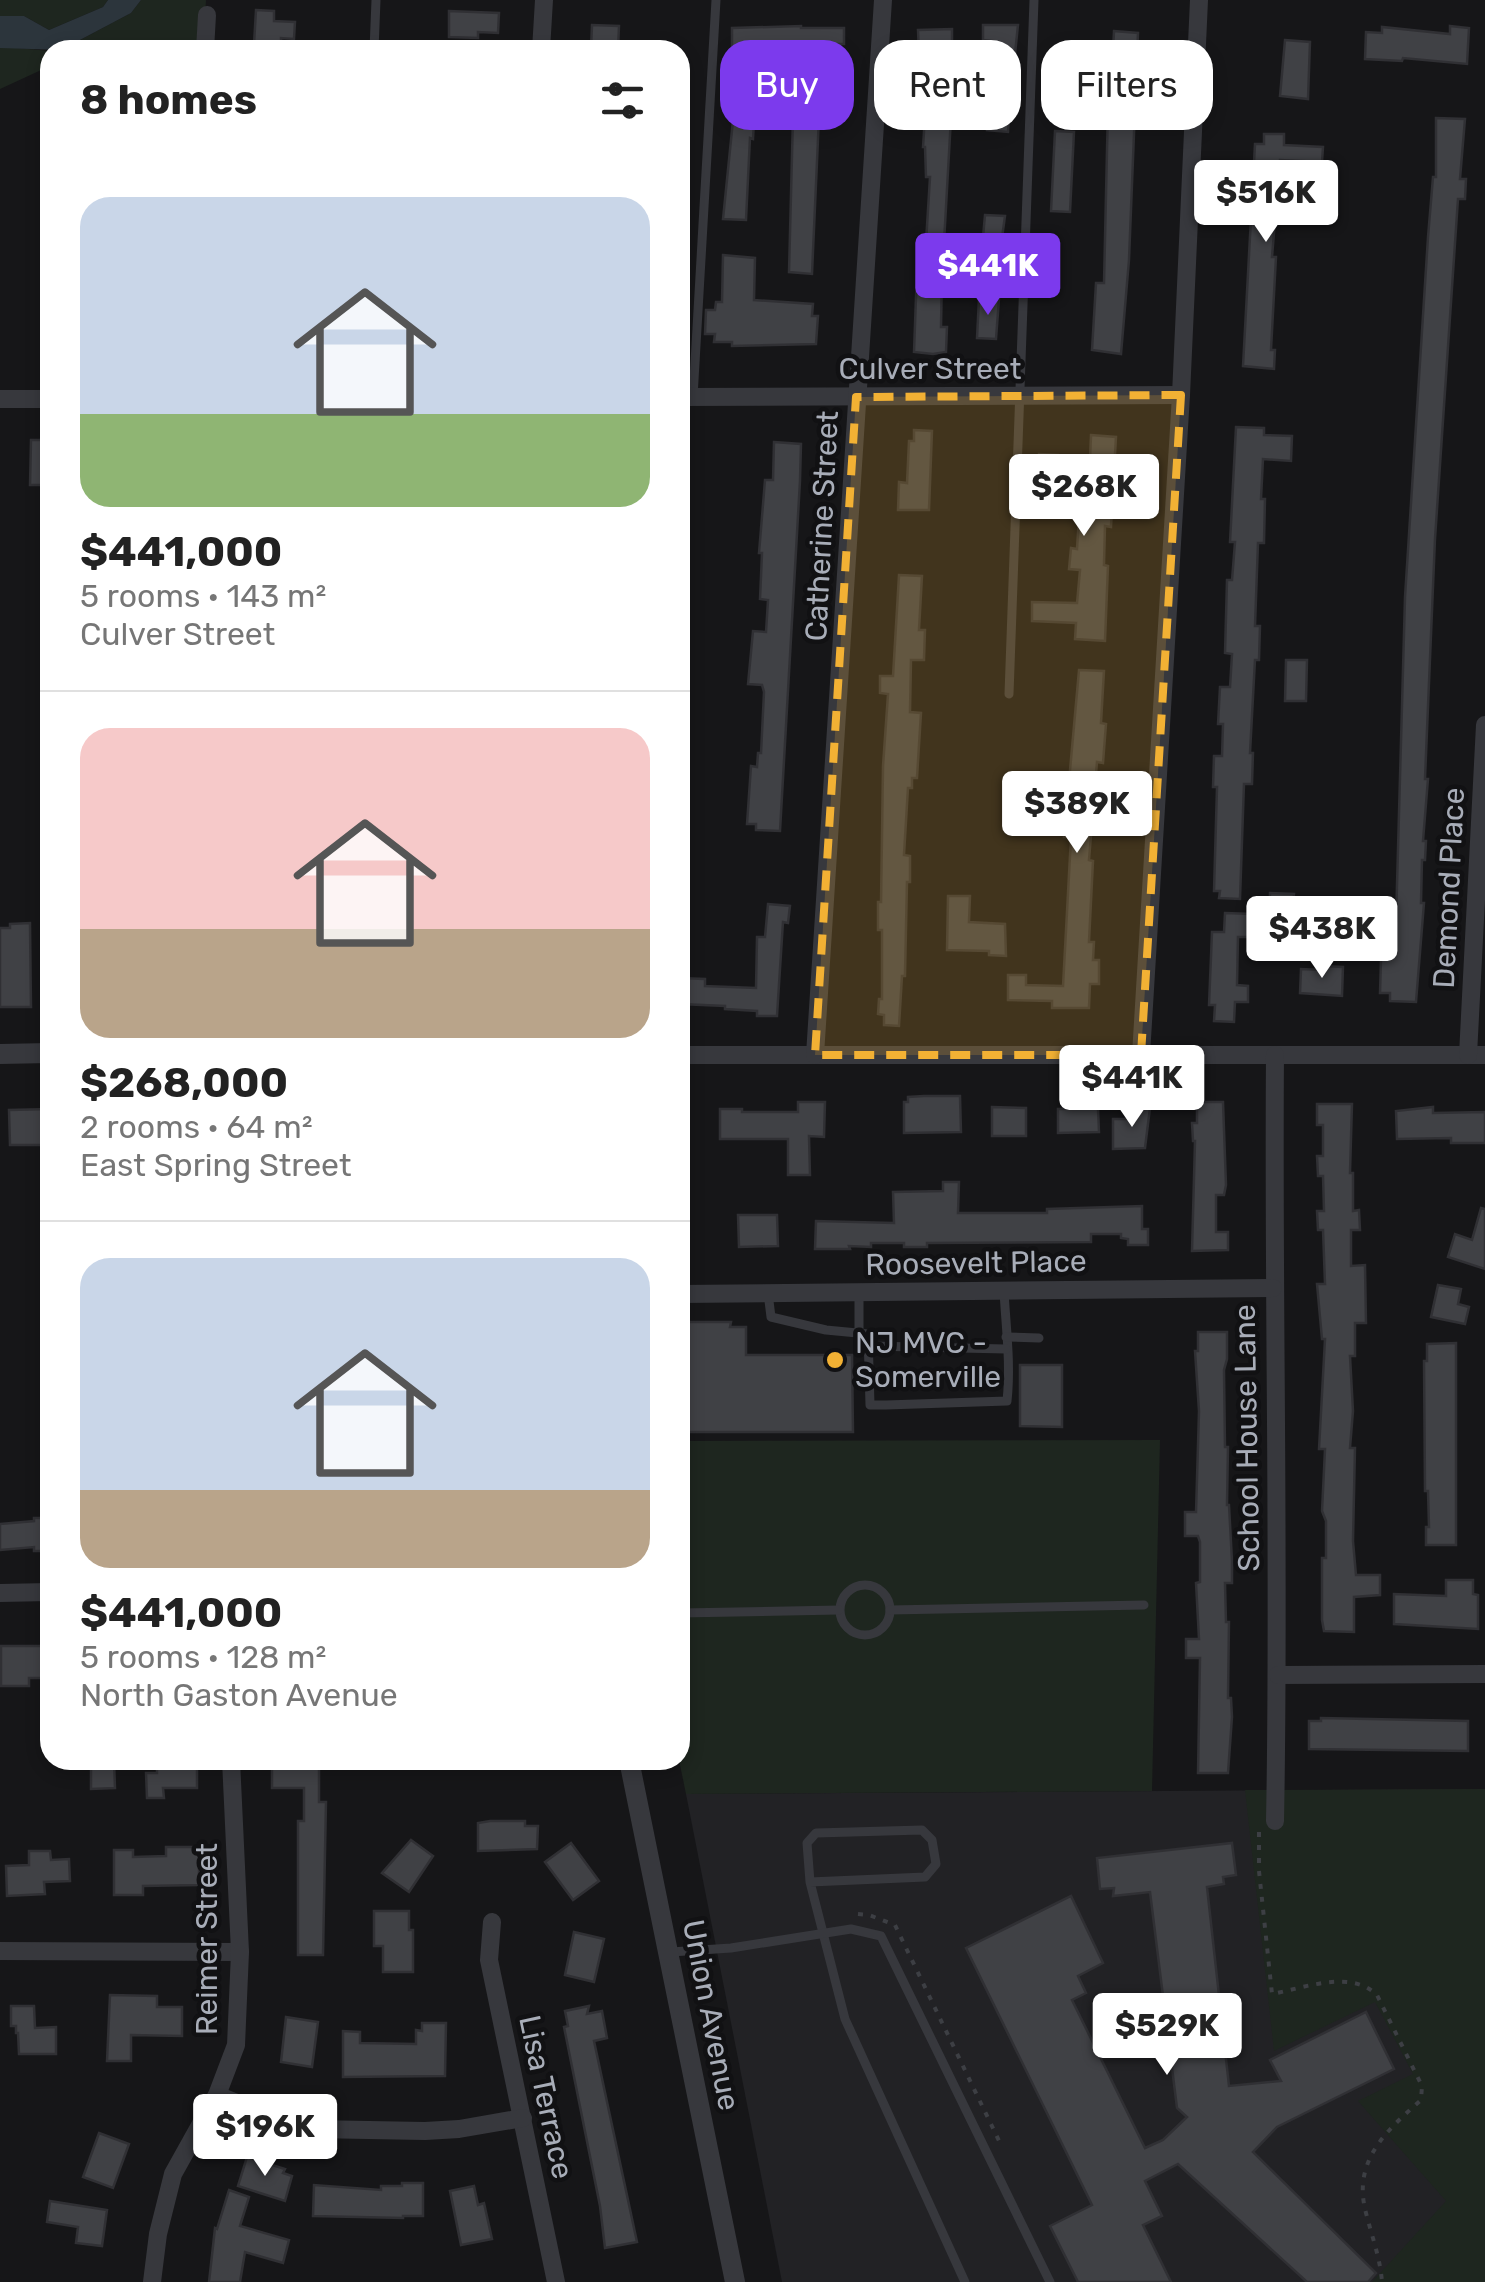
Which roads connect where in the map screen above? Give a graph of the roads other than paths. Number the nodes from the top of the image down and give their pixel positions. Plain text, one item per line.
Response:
1 (376, 0) edge
2 (544, 0) edge
3 (716, 0) edge
4 (883, 0) edge
5 (1034, 0) edge
6 (1199, 0) edge
7 (207, 15) dead end
8 (206, 40) edge
9 (374, 40) edge
10 (542, 40) edge
11 (690, 356) edge
12 (1181, 394) junction
13 (1021, 396) junction
14 (690, 397) edge
15 (856, 397) junction
16 (0, 399) edge
17 (40, 399) edge
18 (1010, 694) dead end
19 (1485, 725) edge
20 (0, 1054) edge
21 (40, 1054) edge
22 (690, 1054) edge
23 (1274, 1054) junction
24 (815, 1055) junction
25 (1141, 1055) junction
26 (1476, 1055) edge
27 (1273, 1288) junction
28 (1004, 1291) junction
29 (859, 1292) junction
30 (768, 1293) junction
31 (690, 1294) edge
32 (858, 1333) junction
33 (1006, 1337) junction
34 (1039, 1338) dead end
35 (870, 1346) junction
36 (1006, 1350) junction
37 (0, 1592) edge
38 (40, 1592) edge
39 (1144, 1605) dead end
40 (839, 1610) junction
41 (890, 1610) junction
42 (690, 1613) edge
43 (1485, 1674) edge
44 (1278, 1675) junction
45 (231, 1770) edge
46 (631, 1770) edge
47 (1266, 1819) road end
48 (810, 1882) junction
49 (492, 1922) dead end
50 (821, 1934) junction
51 (0, 1950) edge
52 (240, 1952) junction
53 (668, 1952) junction
54 (217, 2095) junction
55 (523, 2118) junction
56 (152, 2282) edge
57 (556, 2282) edge
58 (735, 2282) edge
59 (965, 2282) edge
60 (1050, 2282) edge

1 - 9 lane
2 - 10 street
3 - 11 lane
4 - 15 street, Catherine Street
5 - 13 lane
6 - 12 street
7 - 8 street
12 - 13 street, Culver Street
12 - 25 street
13 - 15 street, Culver Street
13 - 18 lane
14 - 15 street, Culver Street
15 - 24 street, Catherine Street
16 - 17 street
19 - 26 street, Demond Place
20 - 21 street
22 - 24 street
23 - 25 street
23 - 26 street
23 - 27 street, School House Lane
24 - 25 street
27 - 28 street, Roosevelt Place
27 - 44 street, School House Lane
28 - 29 street, Roosevelt Place
28 - 33 lane
29 - 30 street, Roosevelt Place
29 - 32 lane
30 - 31 street, Roosevelt Place
30 - 32 lane
32 - 35 lane
33 - 34 lane
33 - 36 lane
35 - 36 lane
35 - 36 lane
37 - 38 street
39 - 41 lane
40 - 41 lane
40 - 41 lane
40 - 42 lane
43 - 44 street
44 - 47 street, School House Lane
45 - 52 street, Reimer Street
46 - 53 street, Union Avenue
48 - 48 lane
48 - 50 lane
49 - 55 street, Lisa Terrace
50 - 53 lane
50 - 59 lane
50 - 60 lane
51 - 52 street
52 - 54 street, Reimer Street
53 - 58 street, Union Avenue
54 - 55 street
54 - 56 street, Reimer Street
55 - 57 street, Lisa Terrace

